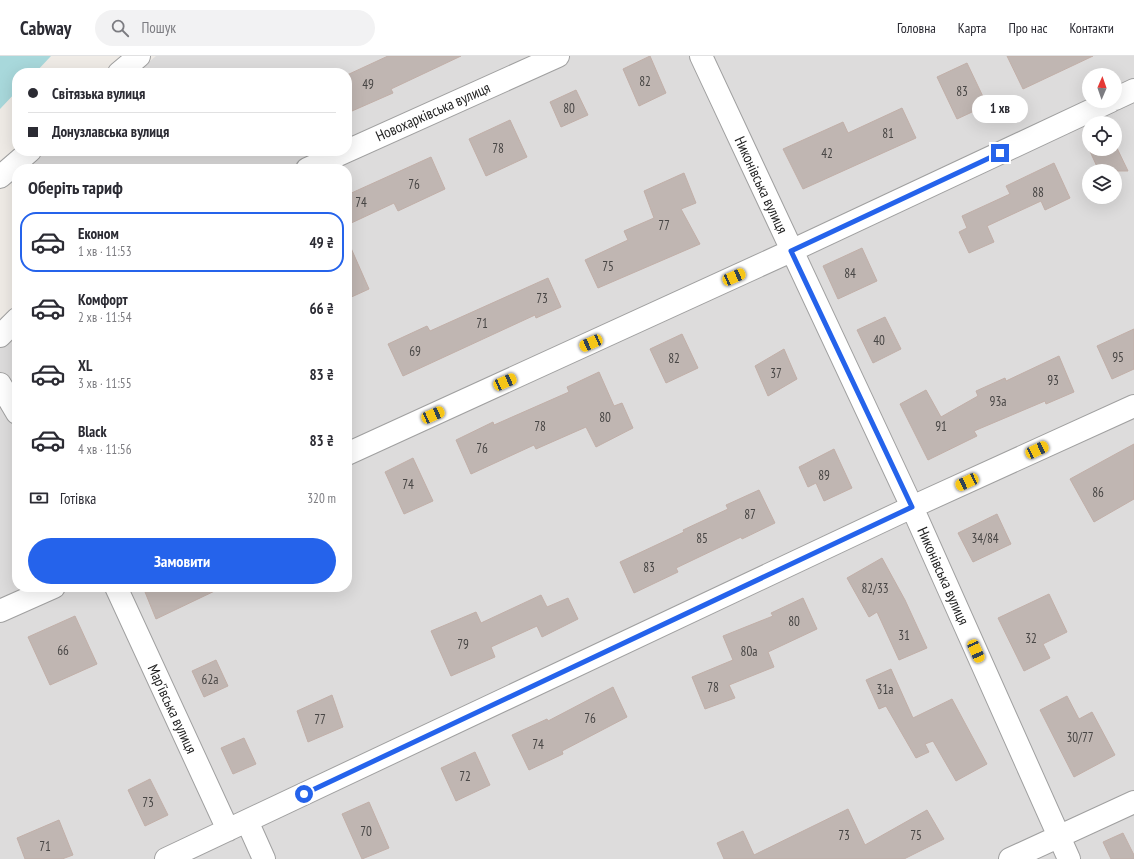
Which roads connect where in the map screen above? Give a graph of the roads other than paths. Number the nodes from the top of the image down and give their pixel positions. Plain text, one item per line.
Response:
1 (139, 56) edge
2 (558, 56) edge
3 (701, 56) edge
4 (125, 68) edge
5 (1134, 90) edge
6 (1122, 96) edge
7 (1096, 108) edge
8 (352, 149) edge
9 (24, 156) edge
10 (336, 156) edge
11 (15, 164) edge
12 (318, 164) edge
13 (12, 167) edge
14 (0, 177) edge
15 (791, 251) junction
16 (12, 324) edge
17 (0, 336) edge
18 (0, 384) edge
19 (12, 404) edge
20 (1134, 406) edge
21 (352, 452) edge
22 (912, 507) junction
23 (43, 592) edge
24 (119, 592) edge
25 (0, 611) edge
26 (1134, 802) edge
27 (238, 826) junction
28 (1059, 837) junction
29 (166, 859) edge
30 (264, 859) edge
31 (1010, 859) edge
32 (1069, 859) edge

1 - 4 street
2 - 8 street, Новохарківська вулиця
3 - 15 street, Никонівська вулиця
5 - 6 street
7 - 15 street
9 - 11 street
10 - 12 street, Новохарківська вулиця
13 - 14 street
15 - 21 street
15 - 22 street, Никонівська вулиця
16 - 17 street
18 - 19 street
20 - 22 street
22 - 27 street
22 - 28 street, Никонівська вулиця
23 - 25 street
24 - 27 street, Мар'ївська вулиця
26 - 28 street
27 - 29 street
27 - 30 street, Мар'ївська вулиця
28 - 31 street
28 - 32 street, Никонівська вулиця

